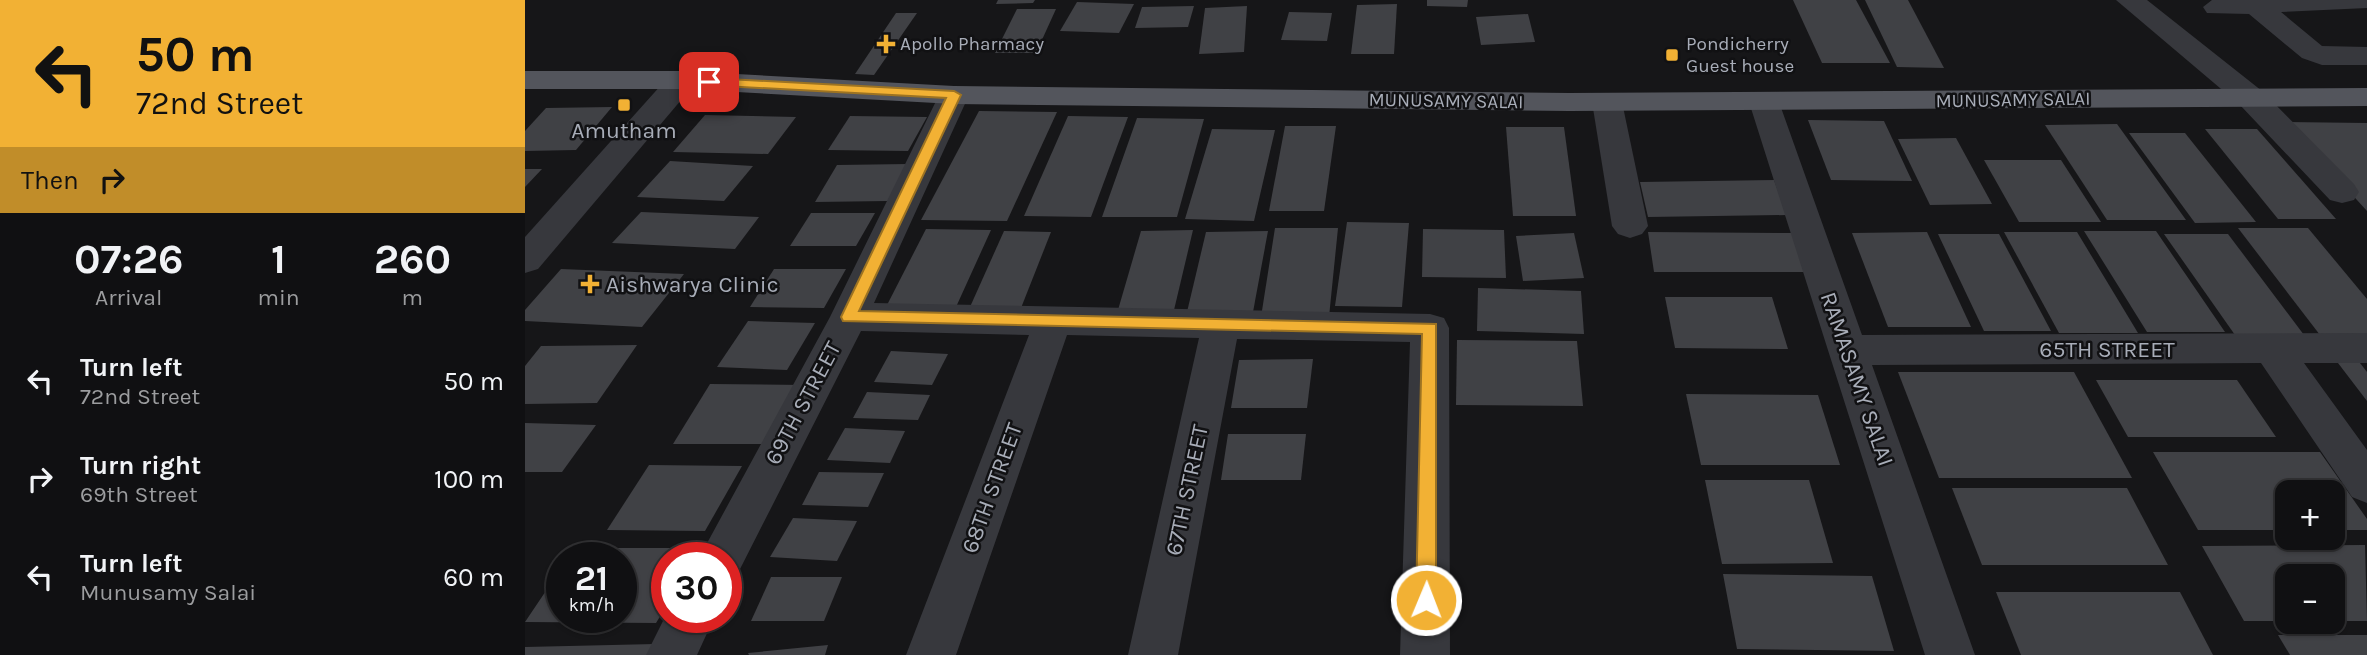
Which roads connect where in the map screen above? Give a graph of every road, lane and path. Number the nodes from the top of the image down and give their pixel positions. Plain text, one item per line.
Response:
1 (2130, 0) edge
2 (2367, 0) edge
3 (2256, 6) junction
4 (2217, 7) dead end
5 (2367, 56) edge
6 (525, 80) edge
7 (682, 80) junction
8 (954, 95) junction
9 (2367, 97) edge
10 (2251, 98) junction
11 (1608, 102) junction
12 (1764, 102) junction
13 (2342, 192) dead end
14 (1630, 226) dead end
15 (525, 260) edge
16 (849, 317) junction
17 (1053, 321) junction
18 (1221, 324) junction
19 (2367, 348) edge
20 (2272, 349) junction
21 (1847, 350) junction
22 (2366, 479) edge
23 (730, 542) edge
24 (682, 633) edge
25 (670, 655) edge
26 (931, 655) edge
27 (1153, 655) edge
28 (1425, 655) edge
29 (1950, 655) edge

1 - 10 street
2 - 3 street
3 - 4 street
3 - 5 street
6 - 7 main road, MUNUSAMY SALAI
7 - 8 main road, MUNUSAMY SALAI
7 - 15 street
8 - 11 main road, MUNUSAMY SALAI
8 - 16 street, 69TH STREET
9 - 10 main road, MUNUSAMY SALAI
10 - 12 main road, MUNUSAMY SALAI
10 - 13 street
11 - 12 main road, MUNUSAMY SALAI
11 - 14 street
12 - 21 street, RAMASAMY SALAI
16 - 17 street
16 - 23 street, 69TH STREET
17 - 18 street
17 - 26 street, 68TH STREET
18 - 27 street, 67TH STREET
18 - 28 street
19 - 20 street, 65TH STREET
20 - 21 street, 65TH STREET
20 - 22 street
21 - 29 street, RAMASAMY SALAI
24 - 25 street

